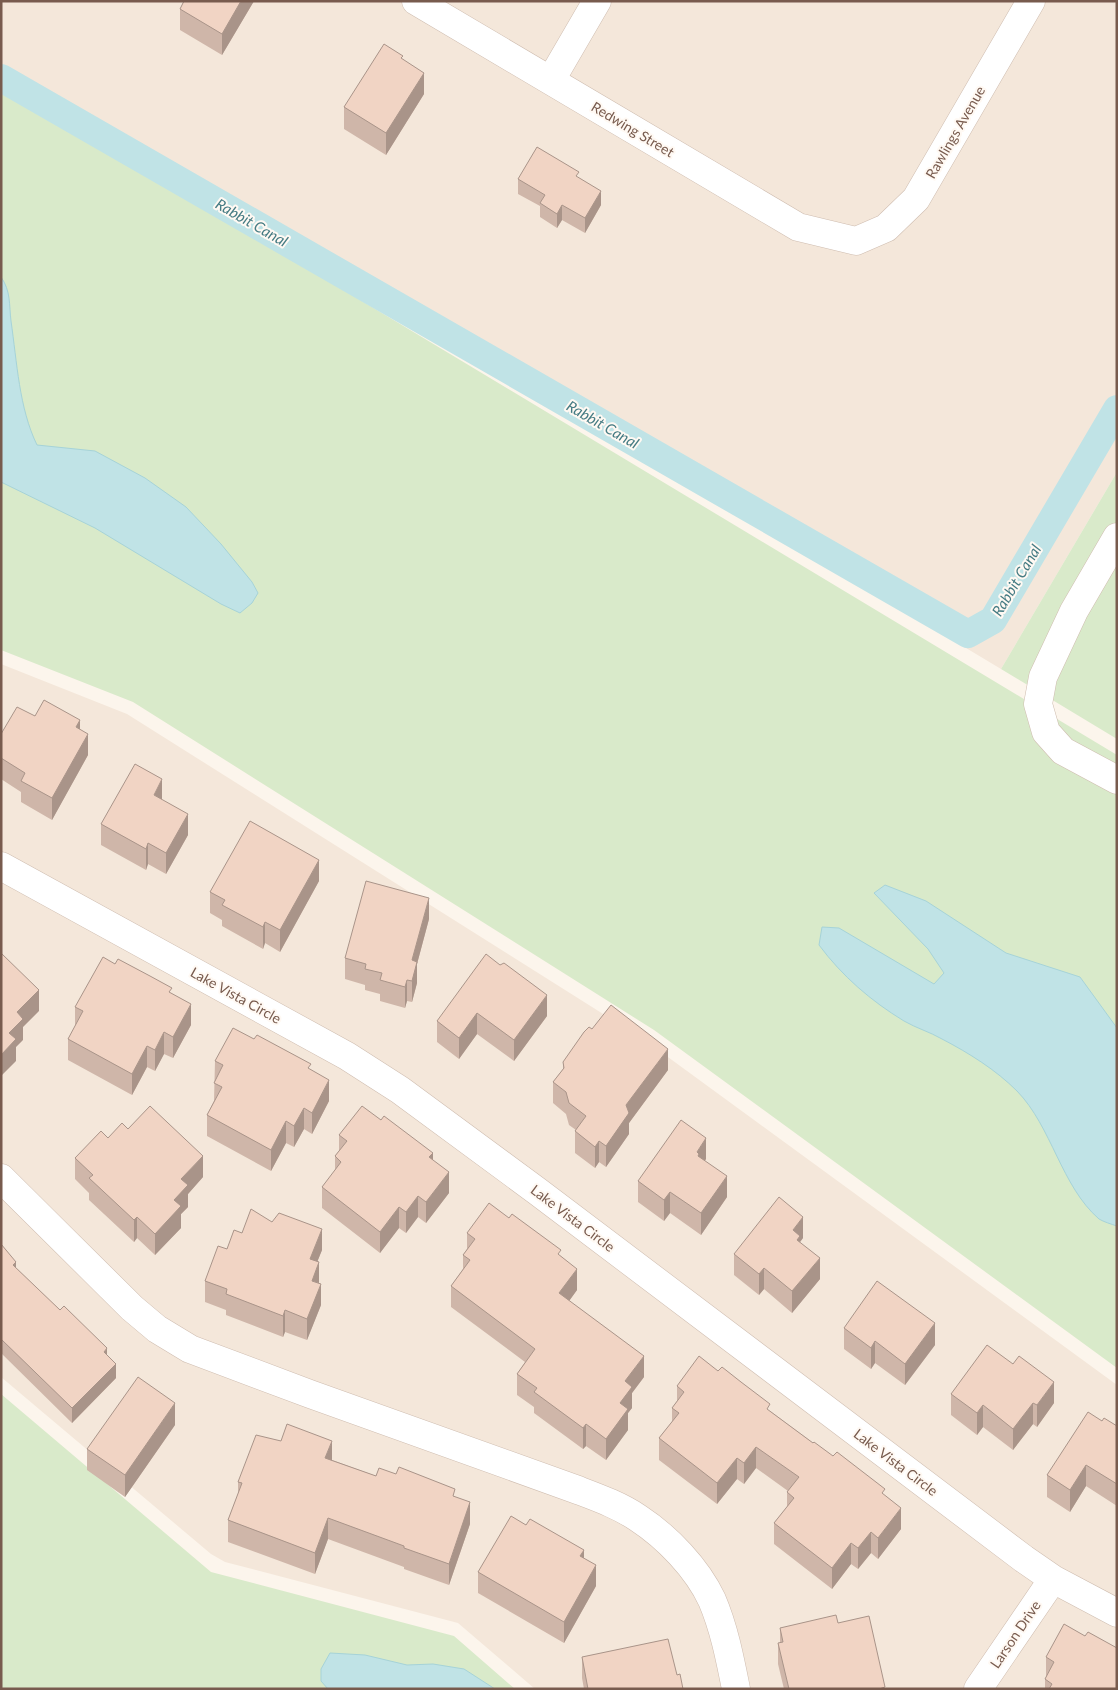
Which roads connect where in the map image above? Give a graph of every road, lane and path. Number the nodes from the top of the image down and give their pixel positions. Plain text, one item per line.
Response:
1 (416, 1) edge
2 (597, 1) edge
3 (1031, 1) edge
4 (551, 80) junction
5 (856, 241) joint
6 (1117, 537) edge
7 (1117, 780) edge
8 (1, 866) edge
9 (1, 1178) edge
10 (1053, 1579) junction
11 (1117, 1613) edge
12 (736, 1689) edge
13 (978, 1689) edge

1 - 4 street, Redwing Street
2 - 4 street
3 - 5 street, Rawlings Avenue
4 - 5 street, Redwing Street
6 - 7 street
8 - 10 street, Lake Vista Circle
9 - 12 street
10 - 11 street, Lake Vista Circle
10 - 13 street, Larson Drive

